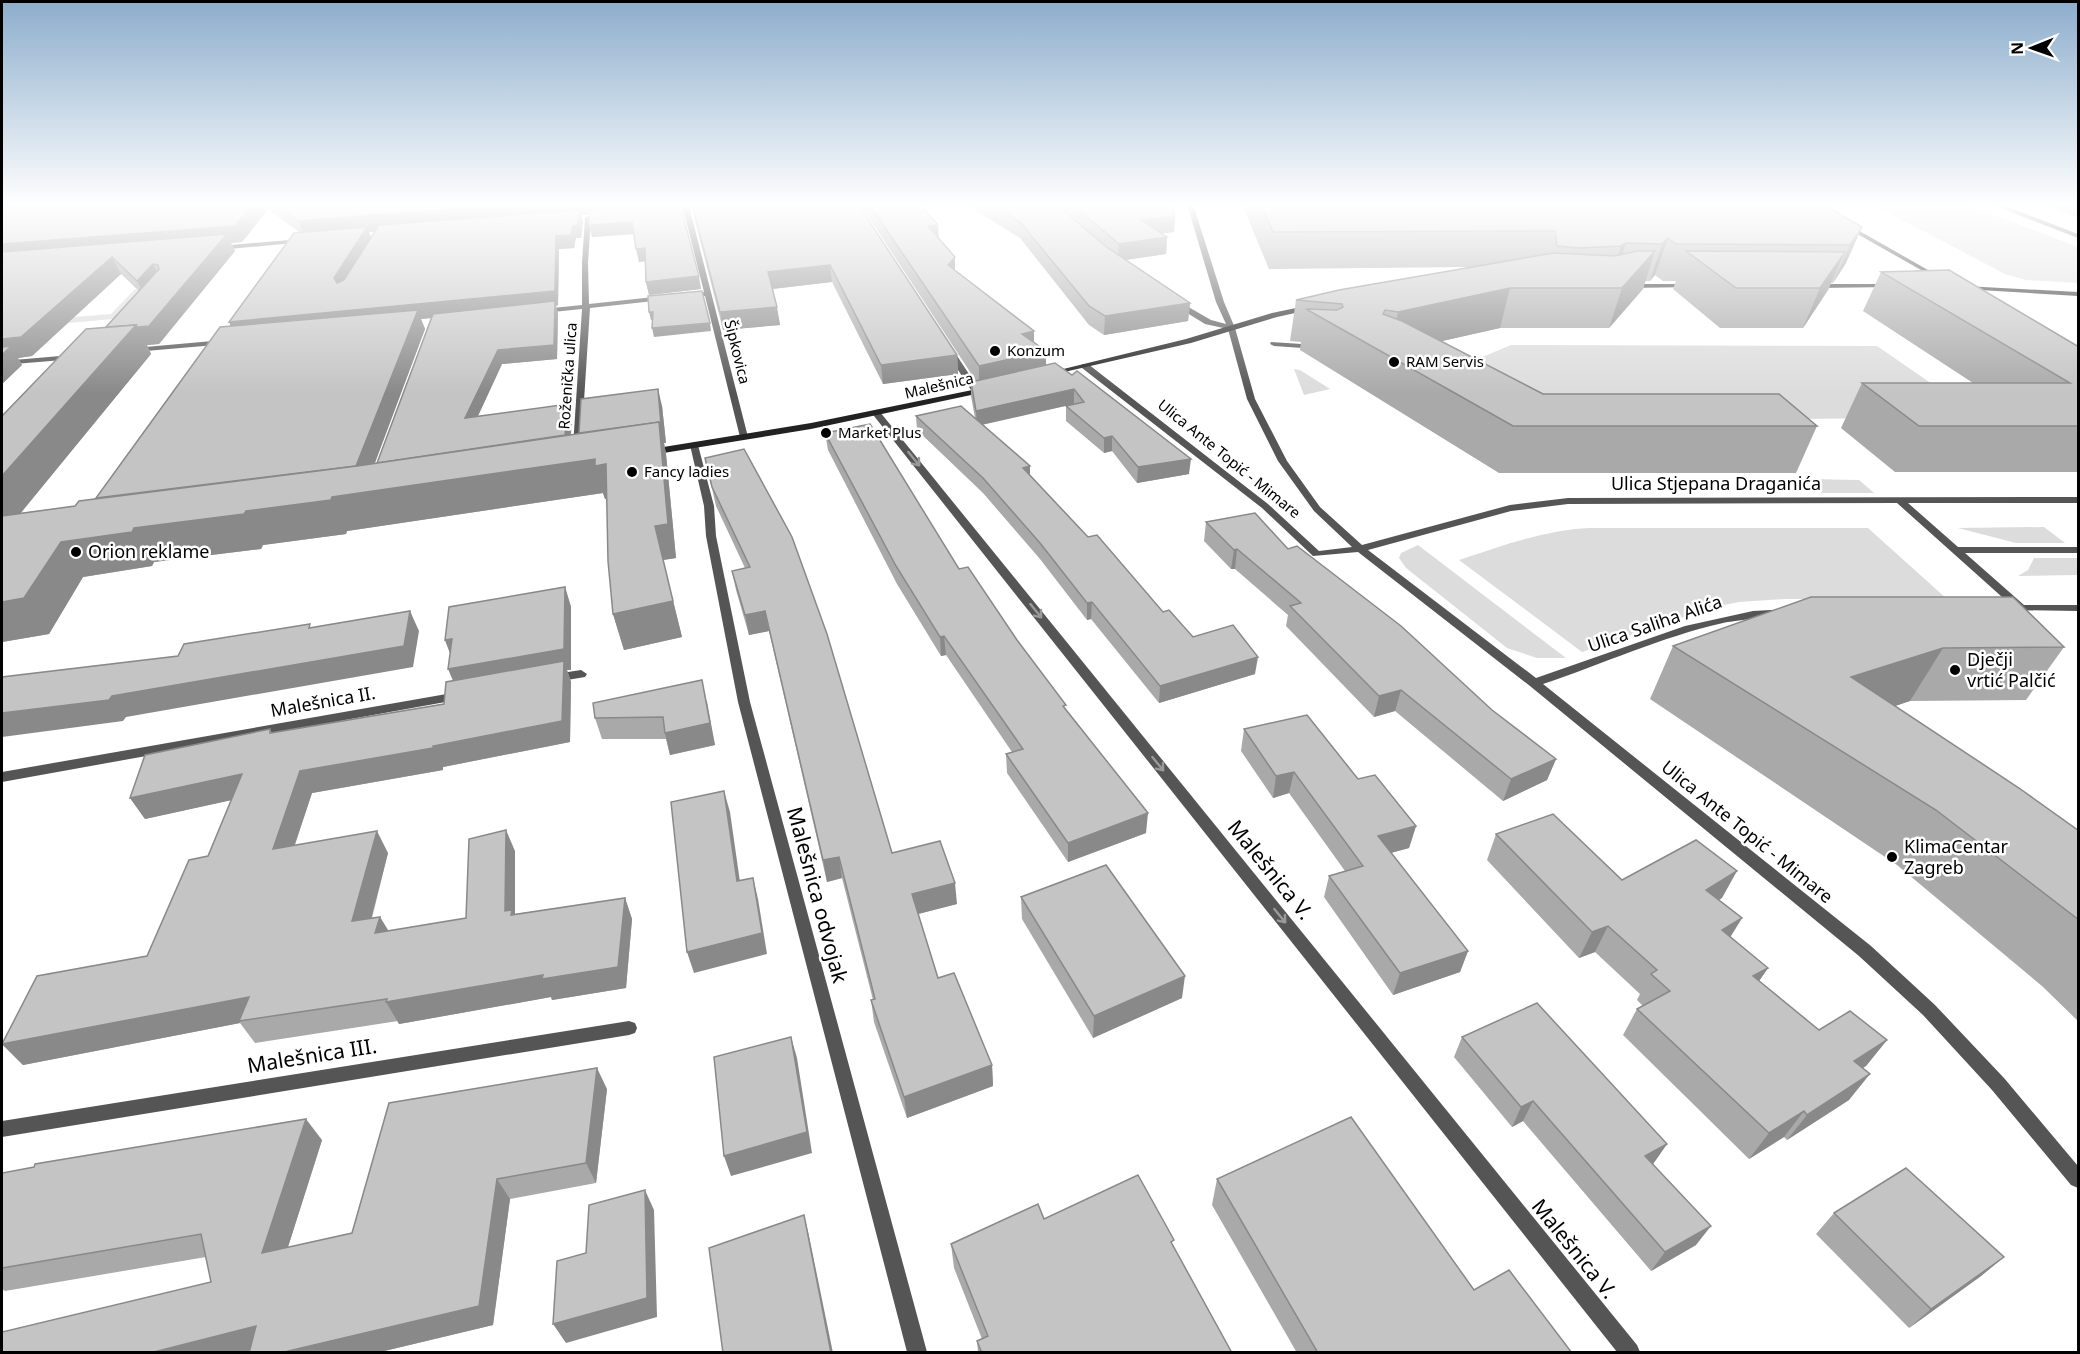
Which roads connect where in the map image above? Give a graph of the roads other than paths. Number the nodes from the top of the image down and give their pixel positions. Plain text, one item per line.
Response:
1 (585, 267) edge
2 (702, 267) edge
3 (1209, 267) edge
4 (1917, 267) edge
5 (1622, 286) edge
6 (1704, 286) edge
7 (1810, 286) edge
8 (1903, 286) edge
9 (1935, 286) edge
10 (709, 293) junction
11 (2079, 294) edge
12 (1974, 298) edge
13 (1172, 301) edge
14 (1319, 305) edge
15 (586, 307) junction
16 (539, 312) edge
17 (1231, 328) junction
18 (233, 341) edge
19 (944, 342) edge
20 (1274, 344) dead end
21 (1330, 347) edge
22 (124, 351) edge
23 (79, 356) edge
24 (2, 363) edge
25 (1085, 366) junction
26 (1044, 375) edge
27 (999, 386) edge
28 (976, 391) junction
29 (877, 414) junction
30 (744, 437) junction
31 (694, 445) junction
32 (577, 452) edge
33 (636, 454) edge
34 (1899, 500) junction
35 (2079, 500) edge
36 (1360, 549) junction
37 (1955, 550) junction
38 (2079, 550) edge
39 (2020, 608) junction
40 (2079, 608) edge
41 (1998, 609) edge
42 (1800, 610) edge
43 (581, 674) dead end
44 (546, 680) edge
45 (1534, 683) junction
46 (477, 693) edge
47 (2, 777) edge
48 (629, 1028) dead end
49 (2, 1129) edge
50 (2079, 1179) edge
51 (917, 1353) edge
52 (1630, 1353) edge

1 - 15 street, Roženička ulica
2 - 10 street, Šipkovica
3 - 17 street, Ulica Ante Topić - Mimare
4 - 9 street
5 - 6 street
7 - 8 street
10 - 15 street
10 - 30 street, Šipkovica
11 - 12 street
13 - 17 street
14 - 17 street
15 - 16 street
15 - 32 street, Roženička ulica
17 - 25 street
17 - 36 street, Ulica Ante Topić - Mimare
18 - 22 street
19 - 28 street
20 - 21 street
23 - 24 street
25 - 26 street
25 - 36 street, Ulica Ante Topić - Mimare
27 - 28 street, Malešnica
28 - 29 street, Malešnica
29 - 30 street, Malešnica
29 -> 52 street, Malešnica V.
30 - 31 street, Malešnica
31 - 33 street, Malešnica
31 - 51 street, Malešnica odvojak
34 - 35 street, Ulica Stjepana Draganića
34 - 36 street, Ulica Stjepana Draganića
34 - 37 street
36 - 45 street, Ulica Ante Topić - Mimare
37 - 38 street
37 - 39 street
39 - 40 street
39 - 41 street
42 - 45 street, Ulica Saliha Alića
43 - 44 street
45 - 50 street, Ulica Ante Topić - Mimare
46 - 47 street, Malešnica II.
48 - 49 street, Malešnica III.

